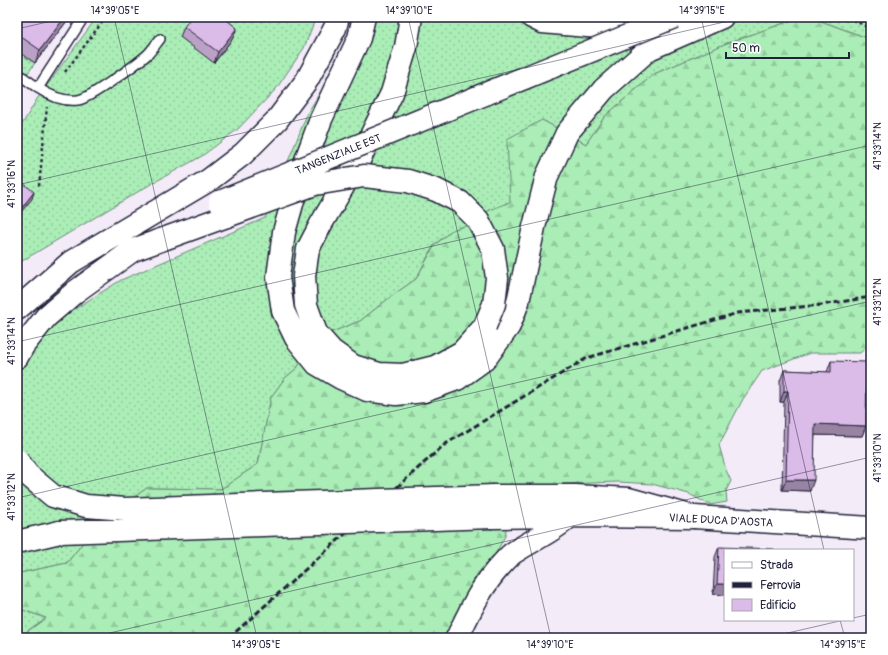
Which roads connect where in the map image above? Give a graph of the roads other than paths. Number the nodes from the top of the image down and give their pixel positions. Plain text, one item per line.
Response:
1 (84, 17) edge
2 (338, 17) edge
3 (364, 17) edge
4 (411, 17) edge
5 (532, 17) edge
6 (640, 17) edge
7 (674, 17) edge
8 (722, 17) edge
9 (160, 39) dead end
10 (17, 73) edge
11 (38, 88) junction
12 (224, 209) junction
13 (133, 250) junction
14 (17, 309) edge
15 (17, 320) edge
16 (17, 357) edge
17 (17, 460) edge
18 (493, 507) junction
19 (570, 516) junction
20 (694, 517) junction
21 (871, 528) edge
22 (17, 531) edge
23 (60, 532) junction
24 (17, 542) edge
25 (457, 638) edge

1 - 11 lane
2 - 14 main road
3 - 8 main road, bridge
4 - 12 main road, bridge
5 - 6 main road
7 - 12 main road, TANGENZIALE EST, bridge
9 - 11 lane
10 - 11 lane
12 - 13 main road, TANGENZIALE EST
13 - 15 main road, TANGENZIALE EST
13 - 16 main road
17 - 18 main road, bridge
18 - 19 main road, VIALE DUCA D'AOSTA
18 - 20 main road
18 - 23 main road, bridge
19 - 20 main road, VIALE DUCA D'AOSTA
19 - 25 main road
20 - 21 main road, VIALE DUCA D'AOSTA
22 - 23 main road
23 - 24 main road

